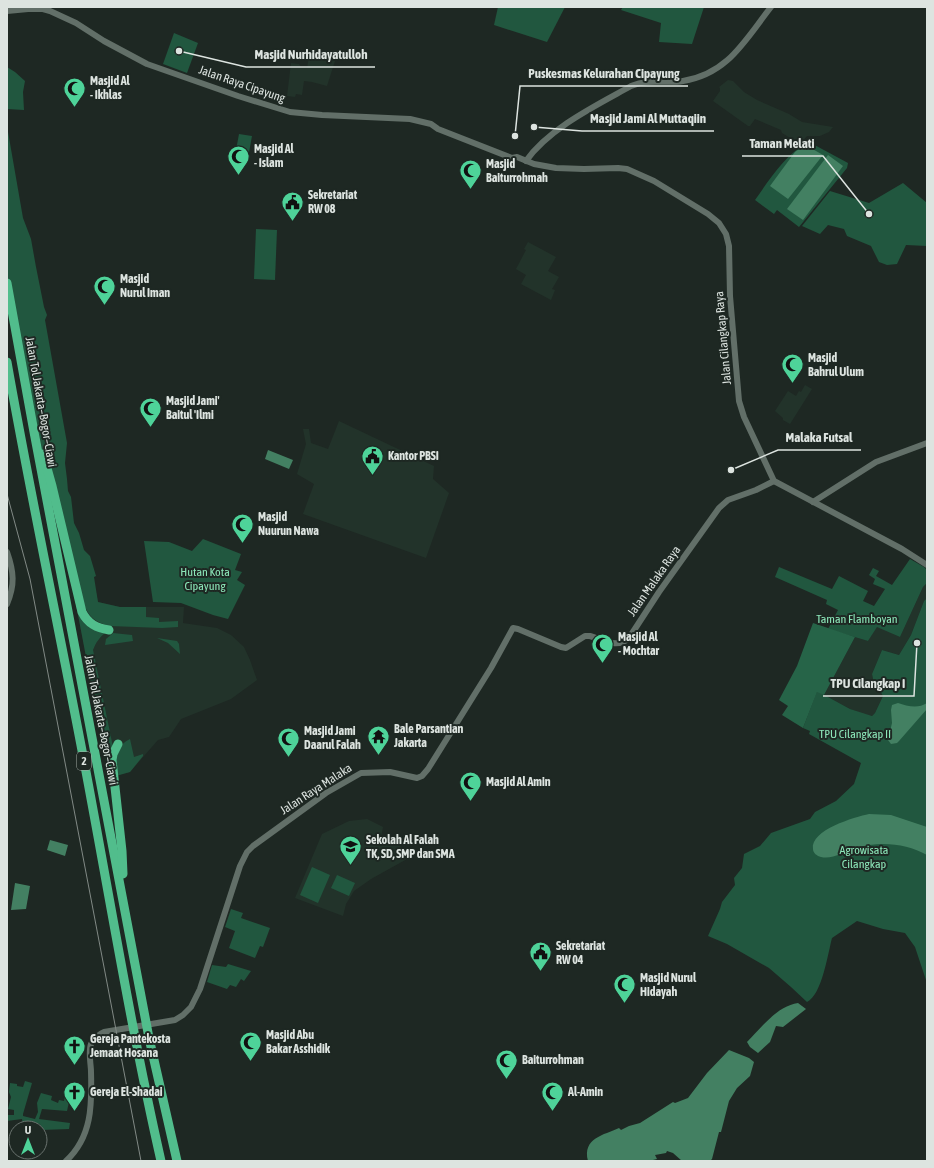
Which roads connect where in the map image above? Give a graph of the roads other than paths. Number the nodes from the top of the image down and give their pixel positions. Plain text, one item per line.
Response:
1 (771, 7) edge
2 (8, 9) edge
3 (530, 155) junction
4 (517, 156) junction
5 (526, 161) junction
6 (7, 283) edge
7 (7, 362) edge
8 (34, 432) junction
9 (927, 443) edge
10 (774, 481) junction
11 (813, 502) junction
12 (7, 552) edge
13 (927, 565) edge
14 (7, 604) edge
15 (518, 629) joint
16 (109, 630) dead end
17 (118, 744) dead end
18 (121, 888) junction
19 (66, 1161) edge
20 (161, 1161) edge
21 (177, 1161) edge

1 - 3 street
2 - 4 street, Jalan Raya Cipayung
3 - 4 street
3 - 5 street
4 - 5 street, Jalan Raya Cipayung
5 - 10 street, Jalan Cilangkap Raya
6 - 8 highway, Jalan Tol Jakarta–Bogor–Ciawi / 2
7 - 20 highway, Jalan Tol Jakarta–Bogor–Ciawi / 2
8 - 16 highway
8 - 18 highway, Jalan Tol Jakarta–Bogor–Ciawi / 2
9 - 11 street
10 - 11 street
10 - 15 street, Jalan Malaka Raya
11 - 13 street
12 - 14 street
15 - 19 street, Jalan Raya Malaka
17 - 18 highway
18 - 21 highway, Jalan Tol Jakarta–Bogor–Ciawi / 2

